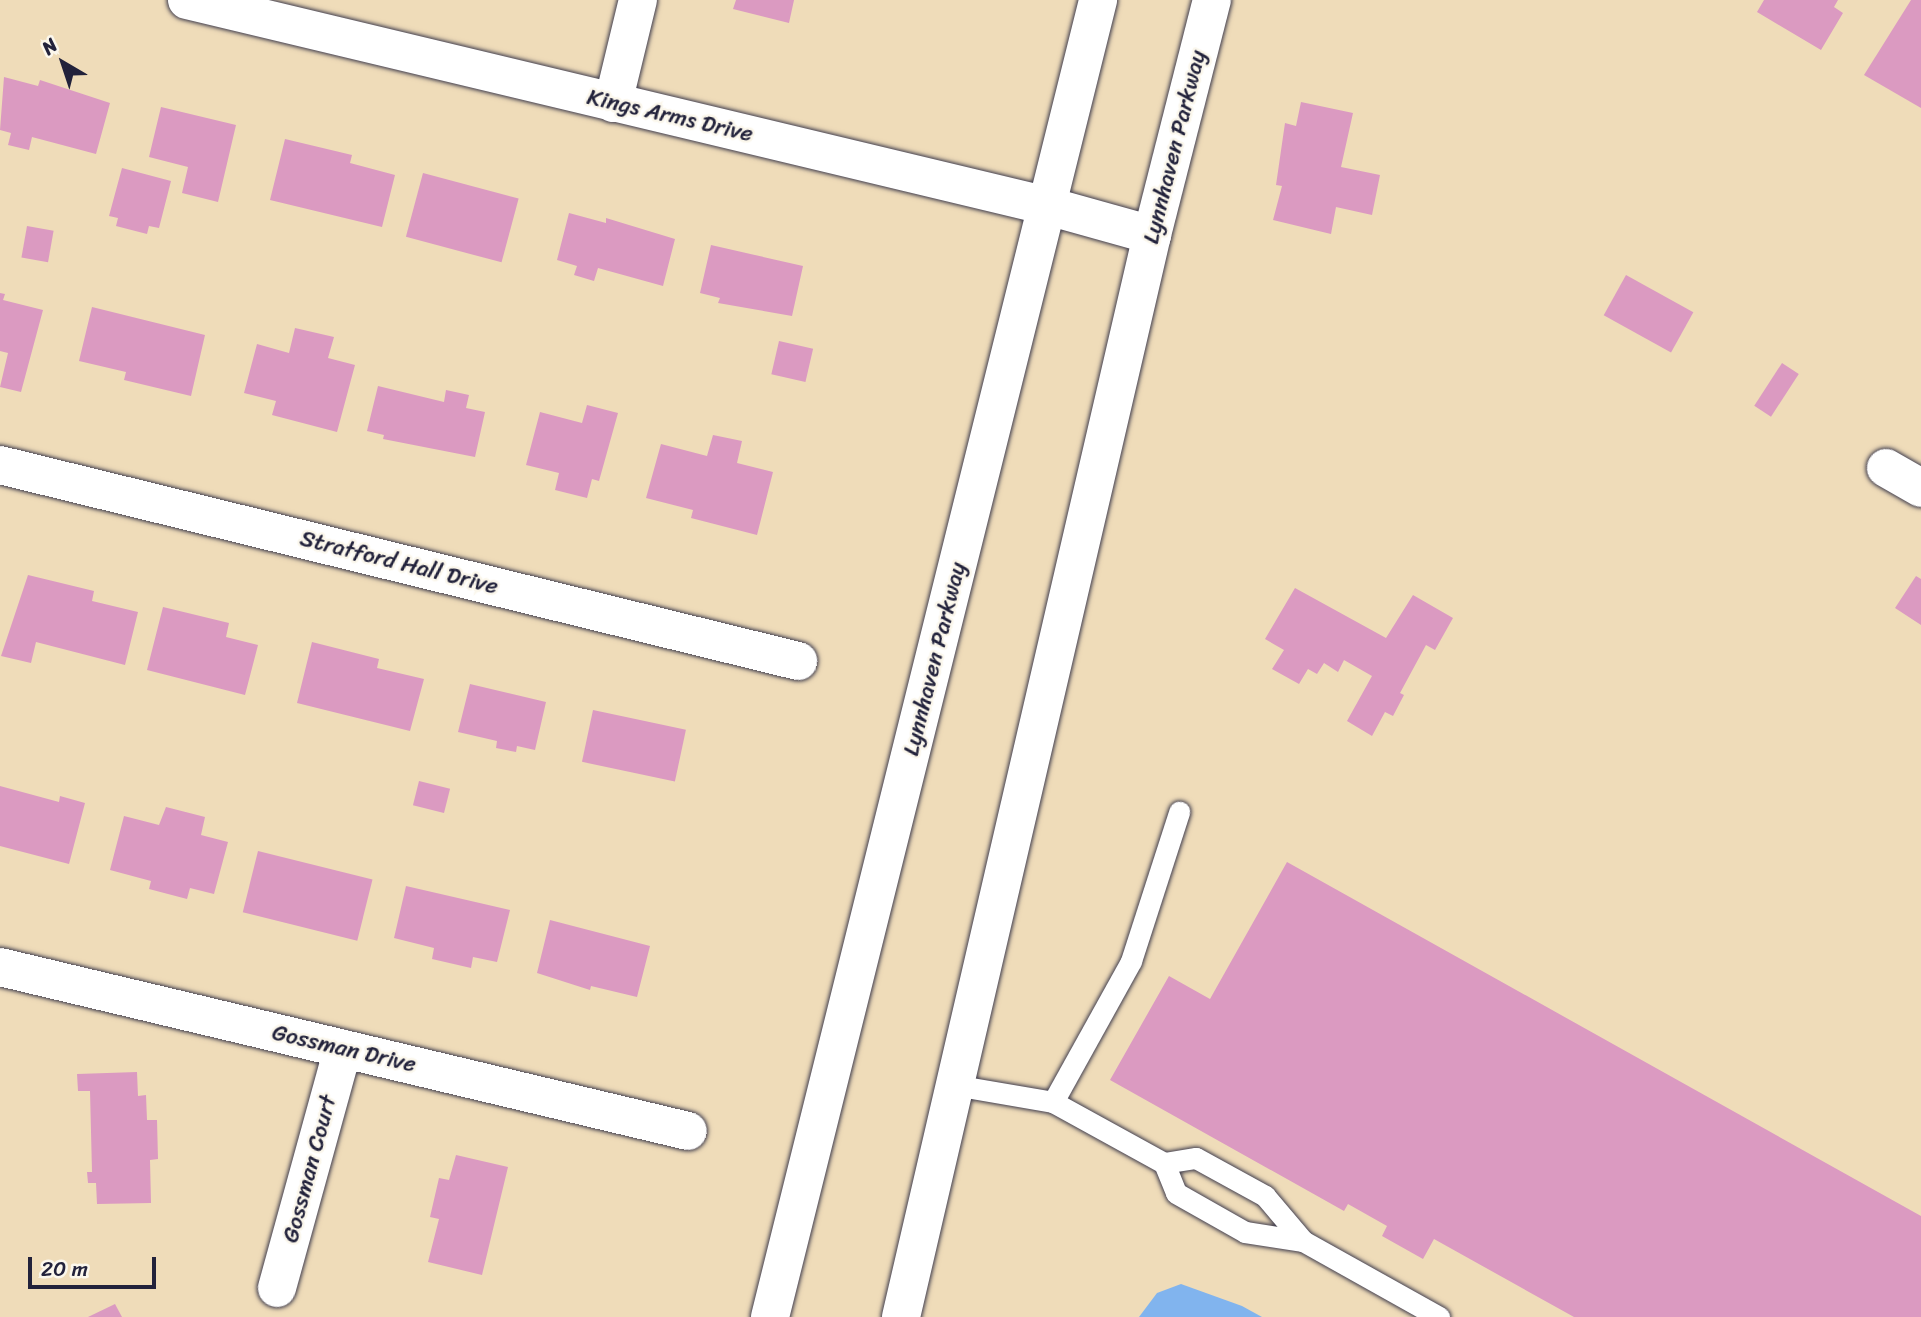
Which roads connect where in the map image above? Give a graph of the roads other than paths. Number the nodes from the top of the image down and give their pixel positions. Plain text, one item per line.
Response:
1 (187, 0) edge
2 (638, 0) edge
3 (1098, 0) edge
4 (1212, 0) edge
5 (613, 103) junction
6 (1048, 206) junction
7 (1152, 235) junction
8 (0, 465) edge
9 (1886, 468) dead end
10 (1921, 488) edge
11 (798, 661) dead end
12 (1179, 812) dead end
13 (0, 967) edge
14 (343, 1049) junction
15 (954, 1085) junction
16 (1053, 1102) junction
17 (688, 1131) dead end
18 (1164, 1163) junction
19 (1303, 1241) junction
20 (277, 1288) dead end
21 (770, 1317) edge
22 (901, 1317) edge
23 (1439, 1317) edge

1 - 5 street, Kings Arms Drive
2 - 5 street
3 - 6 street, Lynnhaven Parkway
4 - 7 street, Lynnhaven Parkway
5 - 6 street, Kings Arms Drive
6 - 7 street, Kings Arms Drive
6 - 21 street, Lynnhaven Parkway
7 - 15 street, Lynnhaven Parkway
8 - 11 street, Stratford Hall Drive
9 - 10 street
12 - 16 lane
13 - 14 street, Gossman Drive
14 - 17 street, Gossman Drive
14 - 20 street, Gossman Court
15 - 16 lane
15 - 22 street, Lynnhaven Parkway
16 - 18 lane
18 - 19 lane
18 - 19 lane
19 - 23 lane

